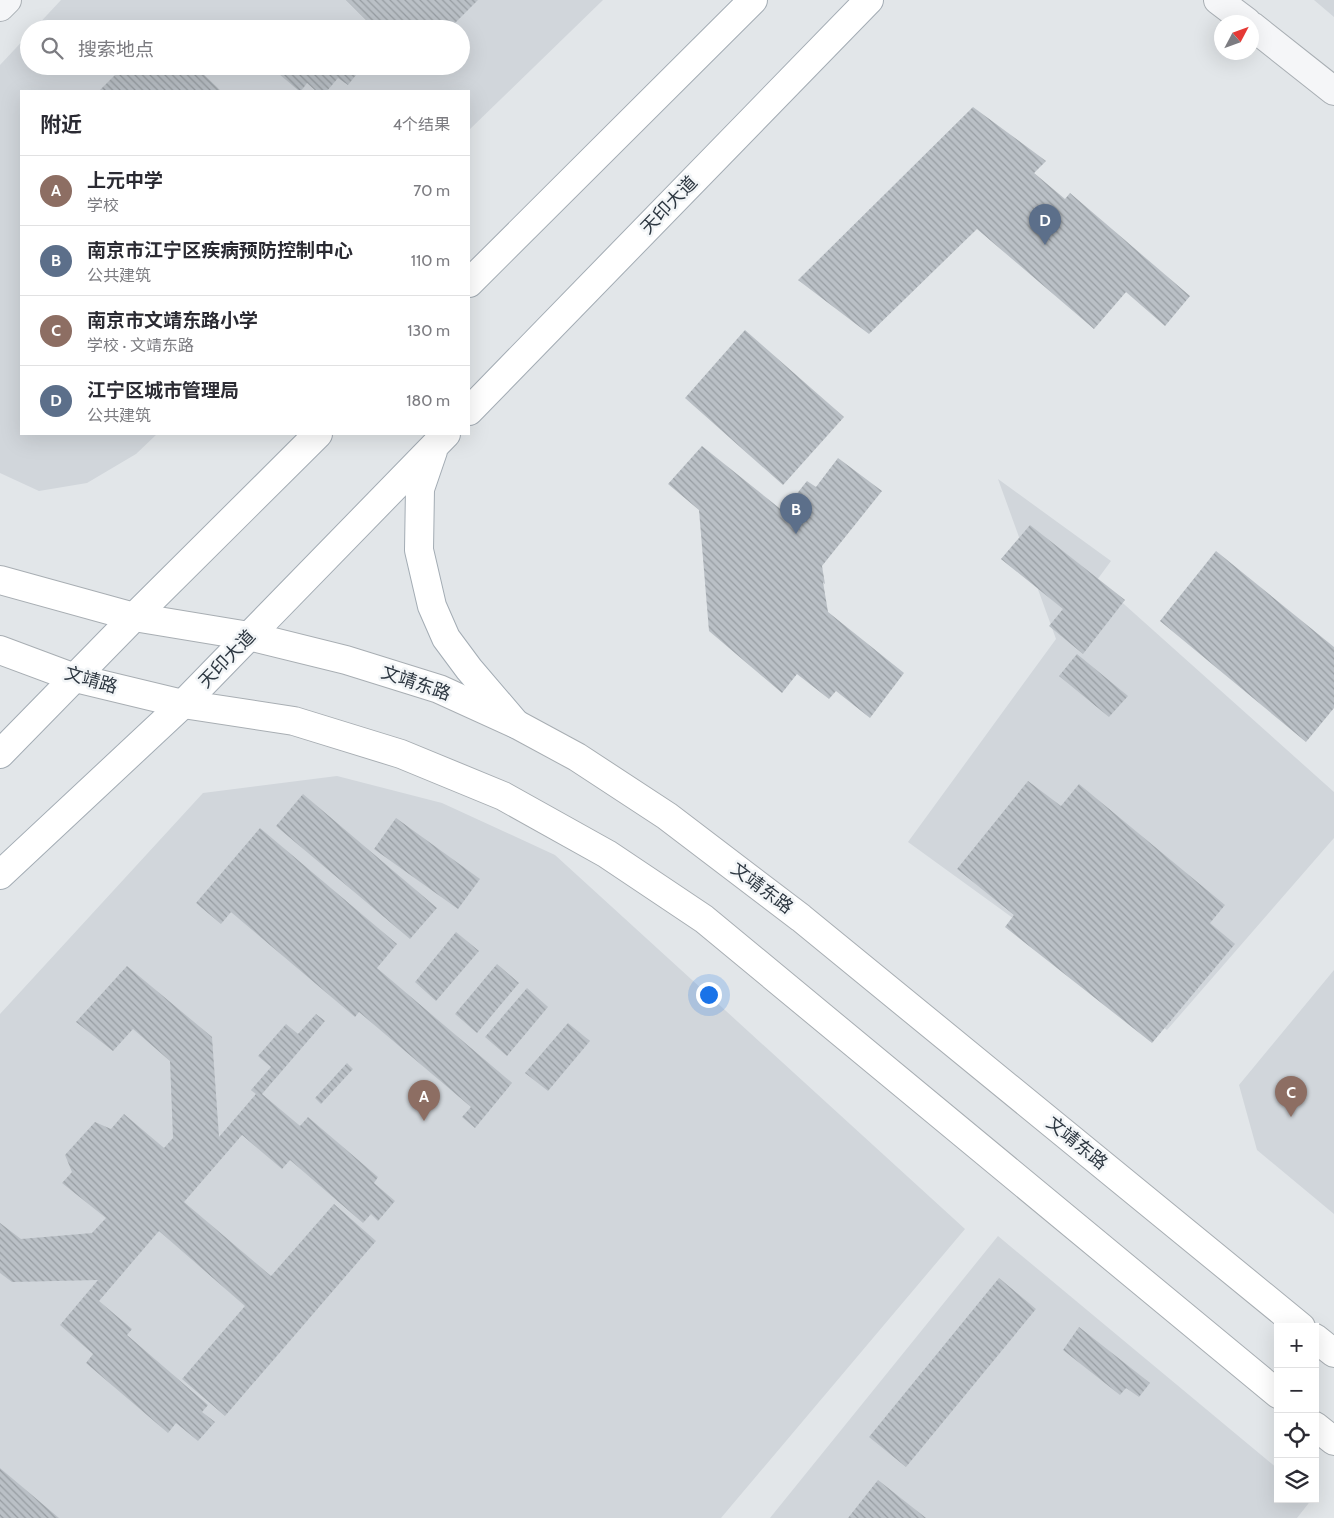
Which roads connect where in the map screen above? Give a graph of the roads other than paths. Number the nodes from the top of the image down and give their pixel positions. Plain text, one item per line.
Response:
1 (7, 0) edge
2 (753, 0) edge
3 (869, 0) edge
4 (1218, 0) edge
5 (0, 7) edge
6 (1238, 15) edge
7 (1259, 32) edge
8 (1334, 91) edge
9 (470, 282) edge
10 (470, 410) edge
11 (317, 435) edge
12 (440, 440) edge
13 (0, 580) edge
14 (134, 617) junction
15 (249, 636) junction
16 (0, 650) edge
17 (75, 678) junction
18 (183, 704) junction
19 (516, 724) junction
20 (0, 754) edge
21 (0, 875) edge
22 (1296, 1323) edge
23 (1319, 1341) edge
24 (1334, 1354) edge
25 (1274, 1391) edge
26 (1319, 1429) edge
27 (1334, 1441) edge

1 - 5 street
2 - 9 main road
3 - 10 main road, 天印大道
4 - 6 street
7 - 8 street
11 - 14 main road
12 - 15 main road, 天印大道
12 - 19 main road
13 - 14 main road
14 - 15 main road, 文靖东路
14 - 17 main road
15 - 18 main road, 天印大道
15 - 19 main road, 文靖东路
16 - 17 main road, 文靖路
17 - 18 main road, 文靖路
17 - 20 main road
18 - 21 main road, 天印大道
18 - 25 main road
19 - 22 main road, 文靖东路
23 - 24 main road
26 - 27 main road

